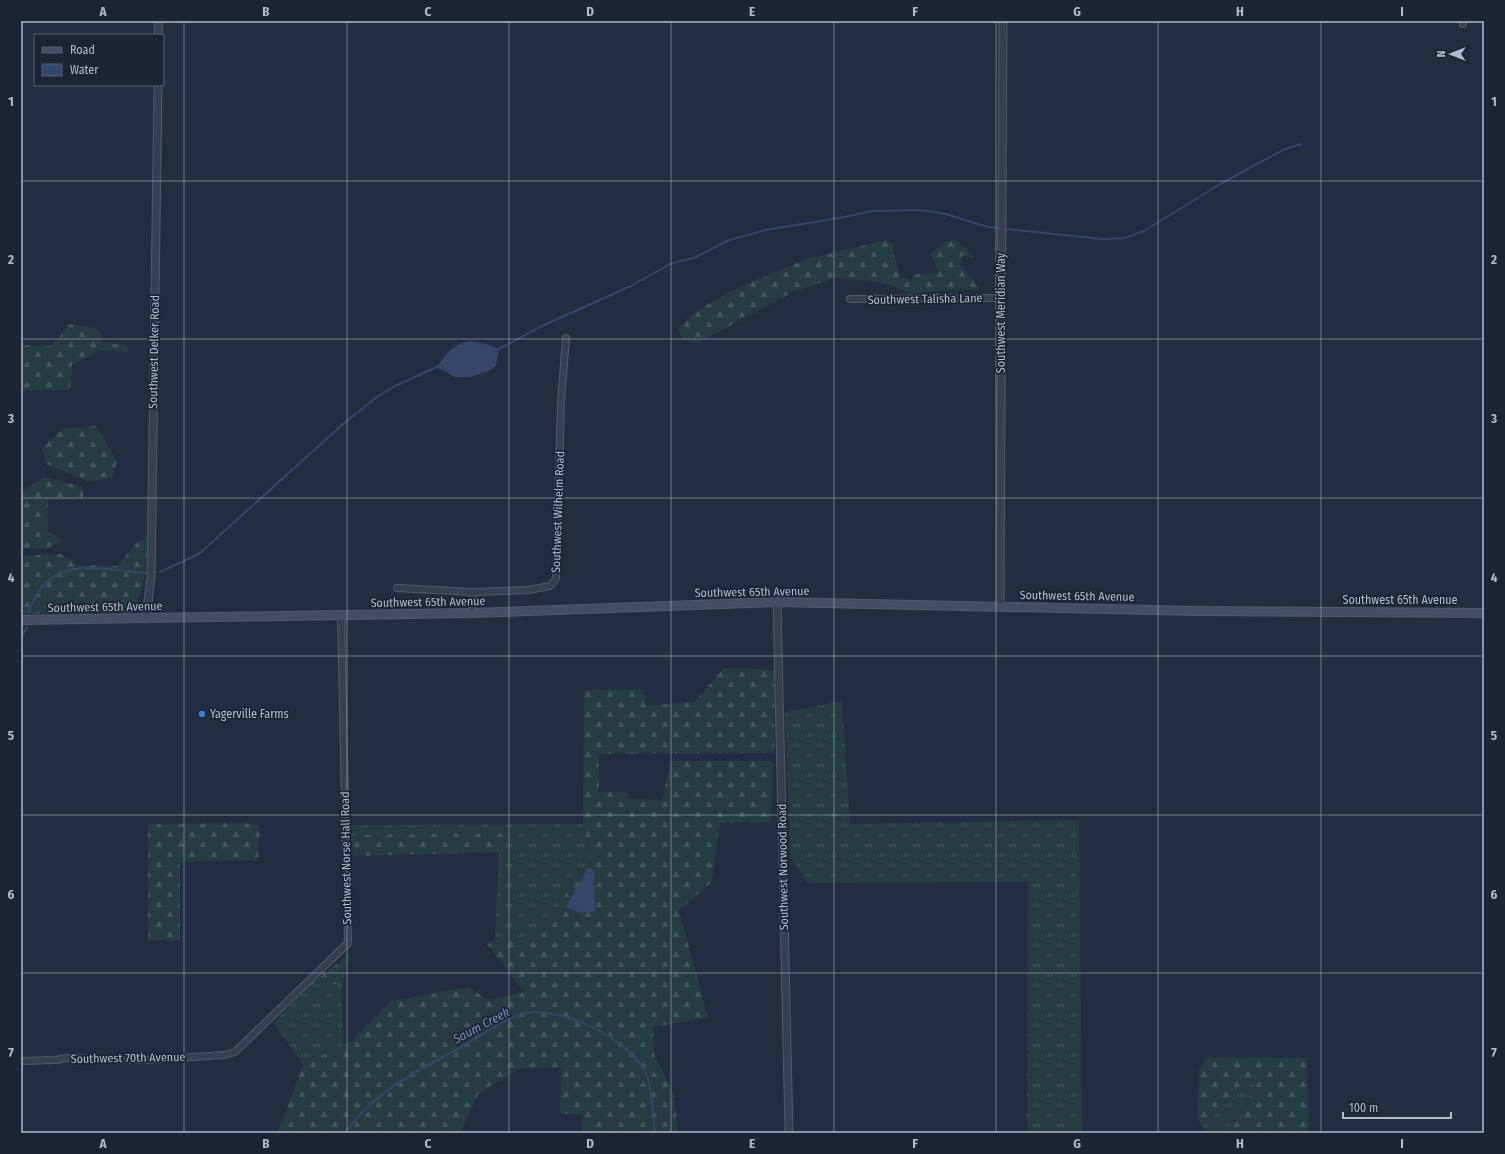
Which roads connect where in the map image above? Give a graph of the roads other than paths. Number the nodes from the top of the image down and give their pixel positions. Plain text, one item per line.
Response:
1 (159, 21) edge
2 (1003, 21) edge
3 (158, 34) edge
4 (158, 86) edge
5 (1001, 298) junction
6 (850, 299) dead end
7 (566, 338) dead end
8 (397, 588) dead end
9 (473, 592) junction
10 (777, 602) junction
11 (1000, 606) junction
12 (472, 613) junction
13 (1484, 613) edge
14 (341, 615) junction
15 (146, 619) junction
16 (21, 620) edge
17 (235, 1052) joint
18 (21, 1061) edge
19 (789, 1133) edge

1 - 3 street
2 - 5 street, Southwest Meridian Way
4 - 15 street, Southwest Delker Road
5 - 6 street, Southwest Talisha Lane
5 - 11 street, Southwest Meridian Way
7 - 9 street, Southwest Wilhelm Road
8 - 9 street
9 - 12 street
10 - 11 main road, Southwest 65th Avenue
10 - 12 main road, Southwest 65th Avenue
10 - 19 street, Southwest Norwood Road
11 - 13 main road, Southwest 65th Avenue
12 - 14 main road, Southwest 65th Avenue
14 - 15 main road, Southwest 65th Avenue
14 - 17 street, Southwest Norse Hall Road
15 - 16 main road, Southwest 65th Avenue
17 - 18 street, Southwest 70th Avenue

